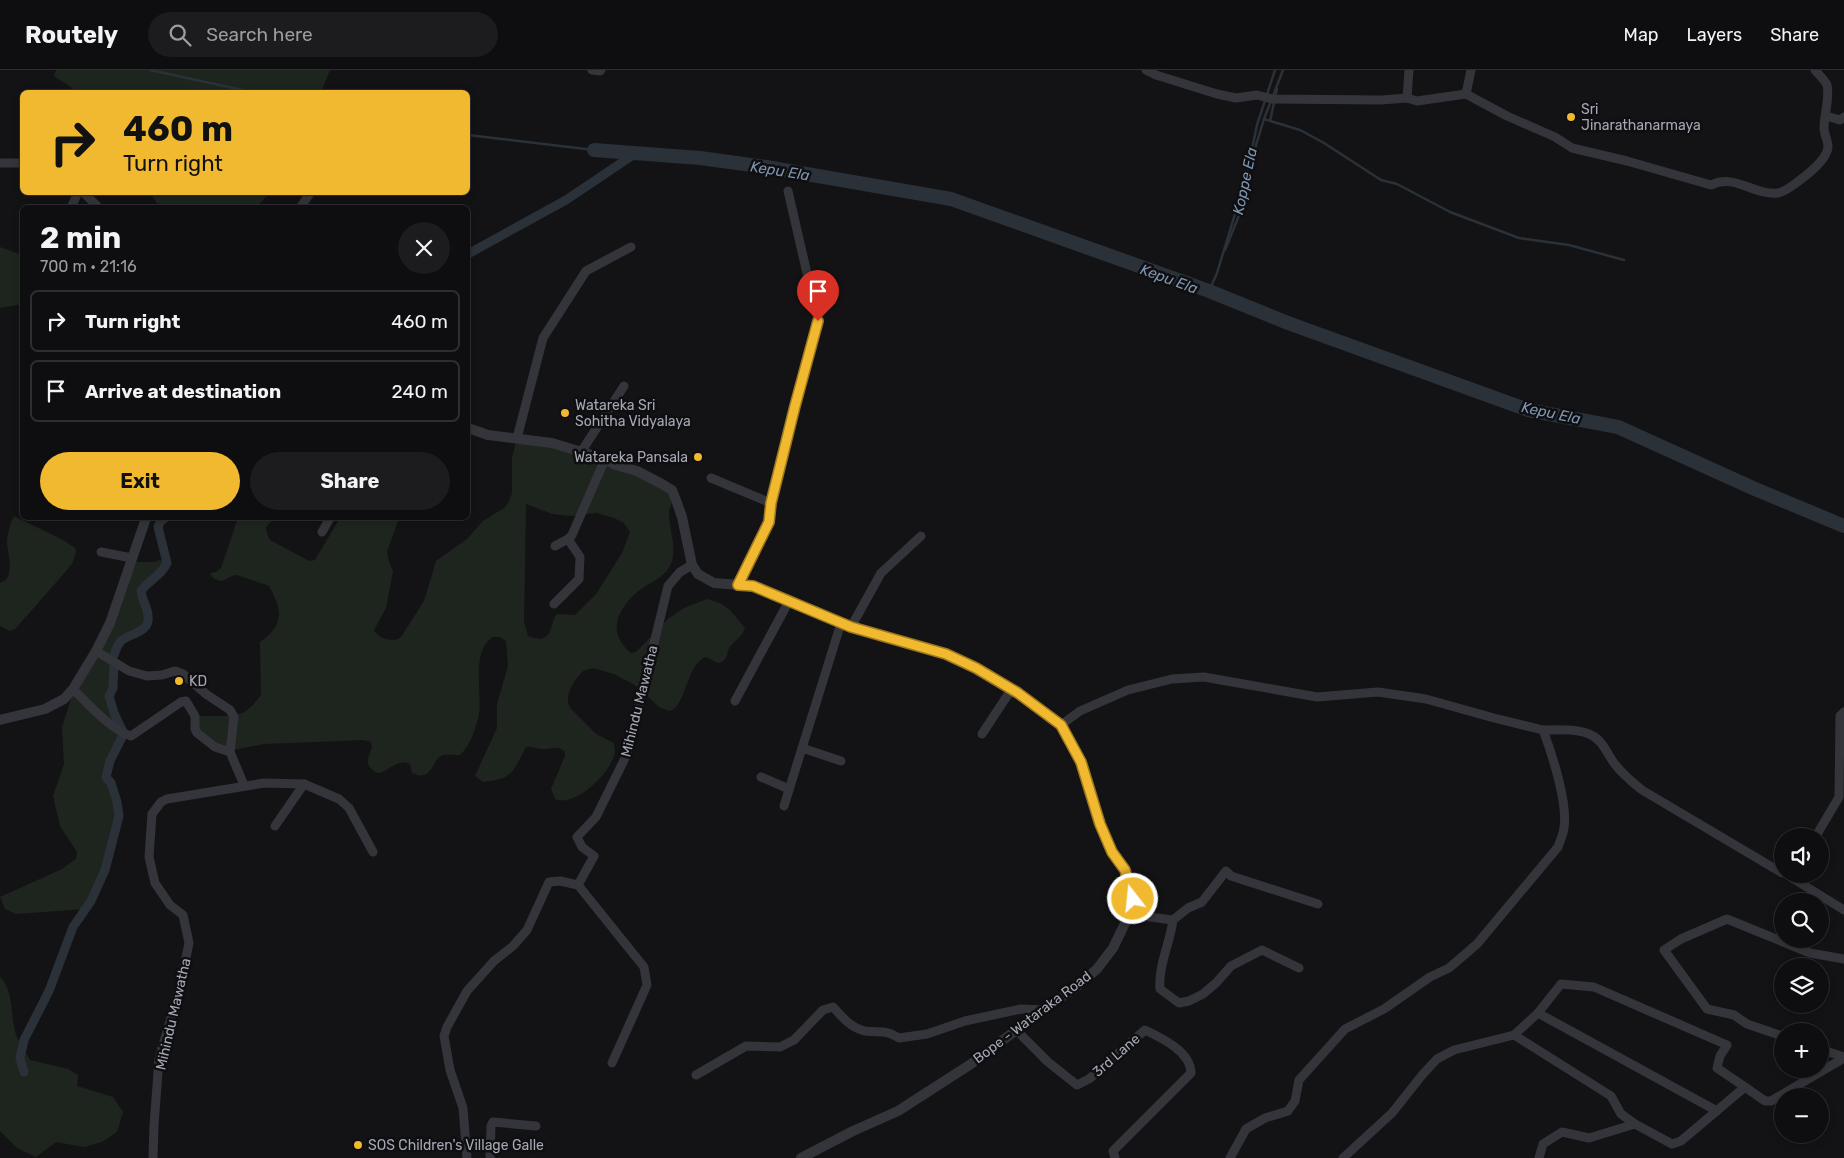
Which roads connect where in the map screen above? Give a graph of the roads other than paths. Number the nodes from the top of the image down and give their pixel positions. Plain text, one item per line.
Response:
1 (592, 70) edge
2 (601, 70) edge
3 (1146, 70) edge
4 (1409, 70) edge
5 (1471, 70) edge
6 (1815, 70) edge
7 (1156, 72) edge
8 (1466, 94) junction
9 (1407, 98) junction
10 (1826, 116) junction
11 (1844, 117) edge
12 (0, 163) edge
13 (20, 163) edge
14 (788, 191) dead end
15 (86, 195) edge
16 (97, 205) edge
17 (631, 247) dead end
18 (624, 386) dead end
19 (470, 429) edge
20 (517, 438) junction
21 (581, 452) junction
22 (605, 459) junction
23 (711, 478) dead end
24 (771, 503) junction
25 (145, 520) edge
26 (329, 520) edge
27 (322, 532) dead end
28 (921, 536) dead end
29 (568, 539) junction
30 (555, 546) dead end
31 (101, 552) dead end
32 (132, 558) junction
33 (692, 565) junction
34 (738, 585) junction
35 (789, 601) junction
36 (554, 604) dead end
37 (846, 625) junction
38 (96, 651) junction
39 (73, 689) junction
40 (1011, 690) junction
41 (735, 701) dead end
42 (1844, 712) edge
43 (0, 720) edge
44 (1061, 725) junction
45 (1543, 730) junction
46 (982, 734) dead end
47 (802, 748) junction
48 (230, 752) junction
49 (841, 761) dead end
50 (761, 776) dead end
51 (304, 784) junction
52 (244, 785) junction
53 (789, 789) junction
54 (784, 806) dead end
55 (275, 826) dead end
56 (1821, 828) edge
57 (373, 852) dead end
58 (1774, 867) edge
59 (1801, 883) edge
60 (578, 884) junction
61 (1318, 904) dead end
62 (1844, 910) edge
63 (1130, 913) junction
64 (1173, 920) junction
65 (1844, 959) edge
66 (1299, 968) dead end
67 (1043, 1010) junction
68 (1538, 1013) junction
69 (1016, 1030) junction
70 (1774, 1033) edge
71 (1514, 1035) junction
72 (1829, 1052) edge
73 (1844, 1057) edge
74 (612, 1063) dead end
75 (696, 1075) dead end
76 (1745, 1087) junction
77 (1717, 1110) junction
78 (1635, 1124) junction
79 (536, 1126) dead end
80 (153, 1158) edge
81 (467, 1158) edge
82 (490, 1158) edge
83 (801, 1158) edge
84 (1115, 1158) edge
85 (1230, 1158) edge
86 (1343, 1158) edge
87 (1539, 1158) edge

1 - 2 street
3 - 7 street
4 - 9 street
5 - 8 street
6 - 10 street
7 - 9 street
8 - 9 street
8 - 10 street
10 - 11 street
12 - 13 street
14 - 24 street
15 - 16 street
17 - 20 street
18 - 21 street
19 - 20 street
20 - 21 street
21 - 22 street
22 - 29 street
22 - 33 street
23 - 24 street
24 - 34 street
25 - 32 street
26 - 27 street
28 - 37 street
29 - 30 street
29 - 36 street
31 - 32 street
32 - 38 street
33 - 34 street, Bope - Wataraka Road
33 - 60 street, Mihindu Mawatha
34 - 35 street, Bope - Wataraka Road
35 - 37 street, Bope - Wataraka Road
35 - 41 street
37 - 40 street, Bope - Wataraka Road
37 - 47 street
38 - 39 street
38 - 48 street
39 - 43 street
39 - 48 street
40 - 44 street, Bope - Wataraka Road
40 - 46 street
42 - 56 street
44 - 45 street
44 - 63 street, Bope - Wataraka Road
45 - 58 street
45 - 85 street
47 - 49 street
47 - 53 street
48 - 52 street
50 - 53 street
51 - 52 street, Mihindu Mawatha
51 - 55 street
51 - 57 street, Mihindu Mawatha
52 - 80 street, Mihindu Mawatha
53 - 54 street
59 - 62 street
60 - 74 street
60 - 81 street
61 - 64 street
63 - 64 street
63 - 67 street, Bope - Wataraka Road
64 - 66 street
65 - 70 street
67 - 69 street, Bope - Wataraka Road
67 - 75 street
68 - 71 street
68 - 76 street
68 - 77 street
69 - 83 street, Bope - Wataraka Road
69 - 84 street, 3rd Lane
71 - 78 street
71 - 86 street
72 - 73 street
73 - 76 street
76 - 77 street
77 - 78 street
78 - 87 street
79 - 82 street

